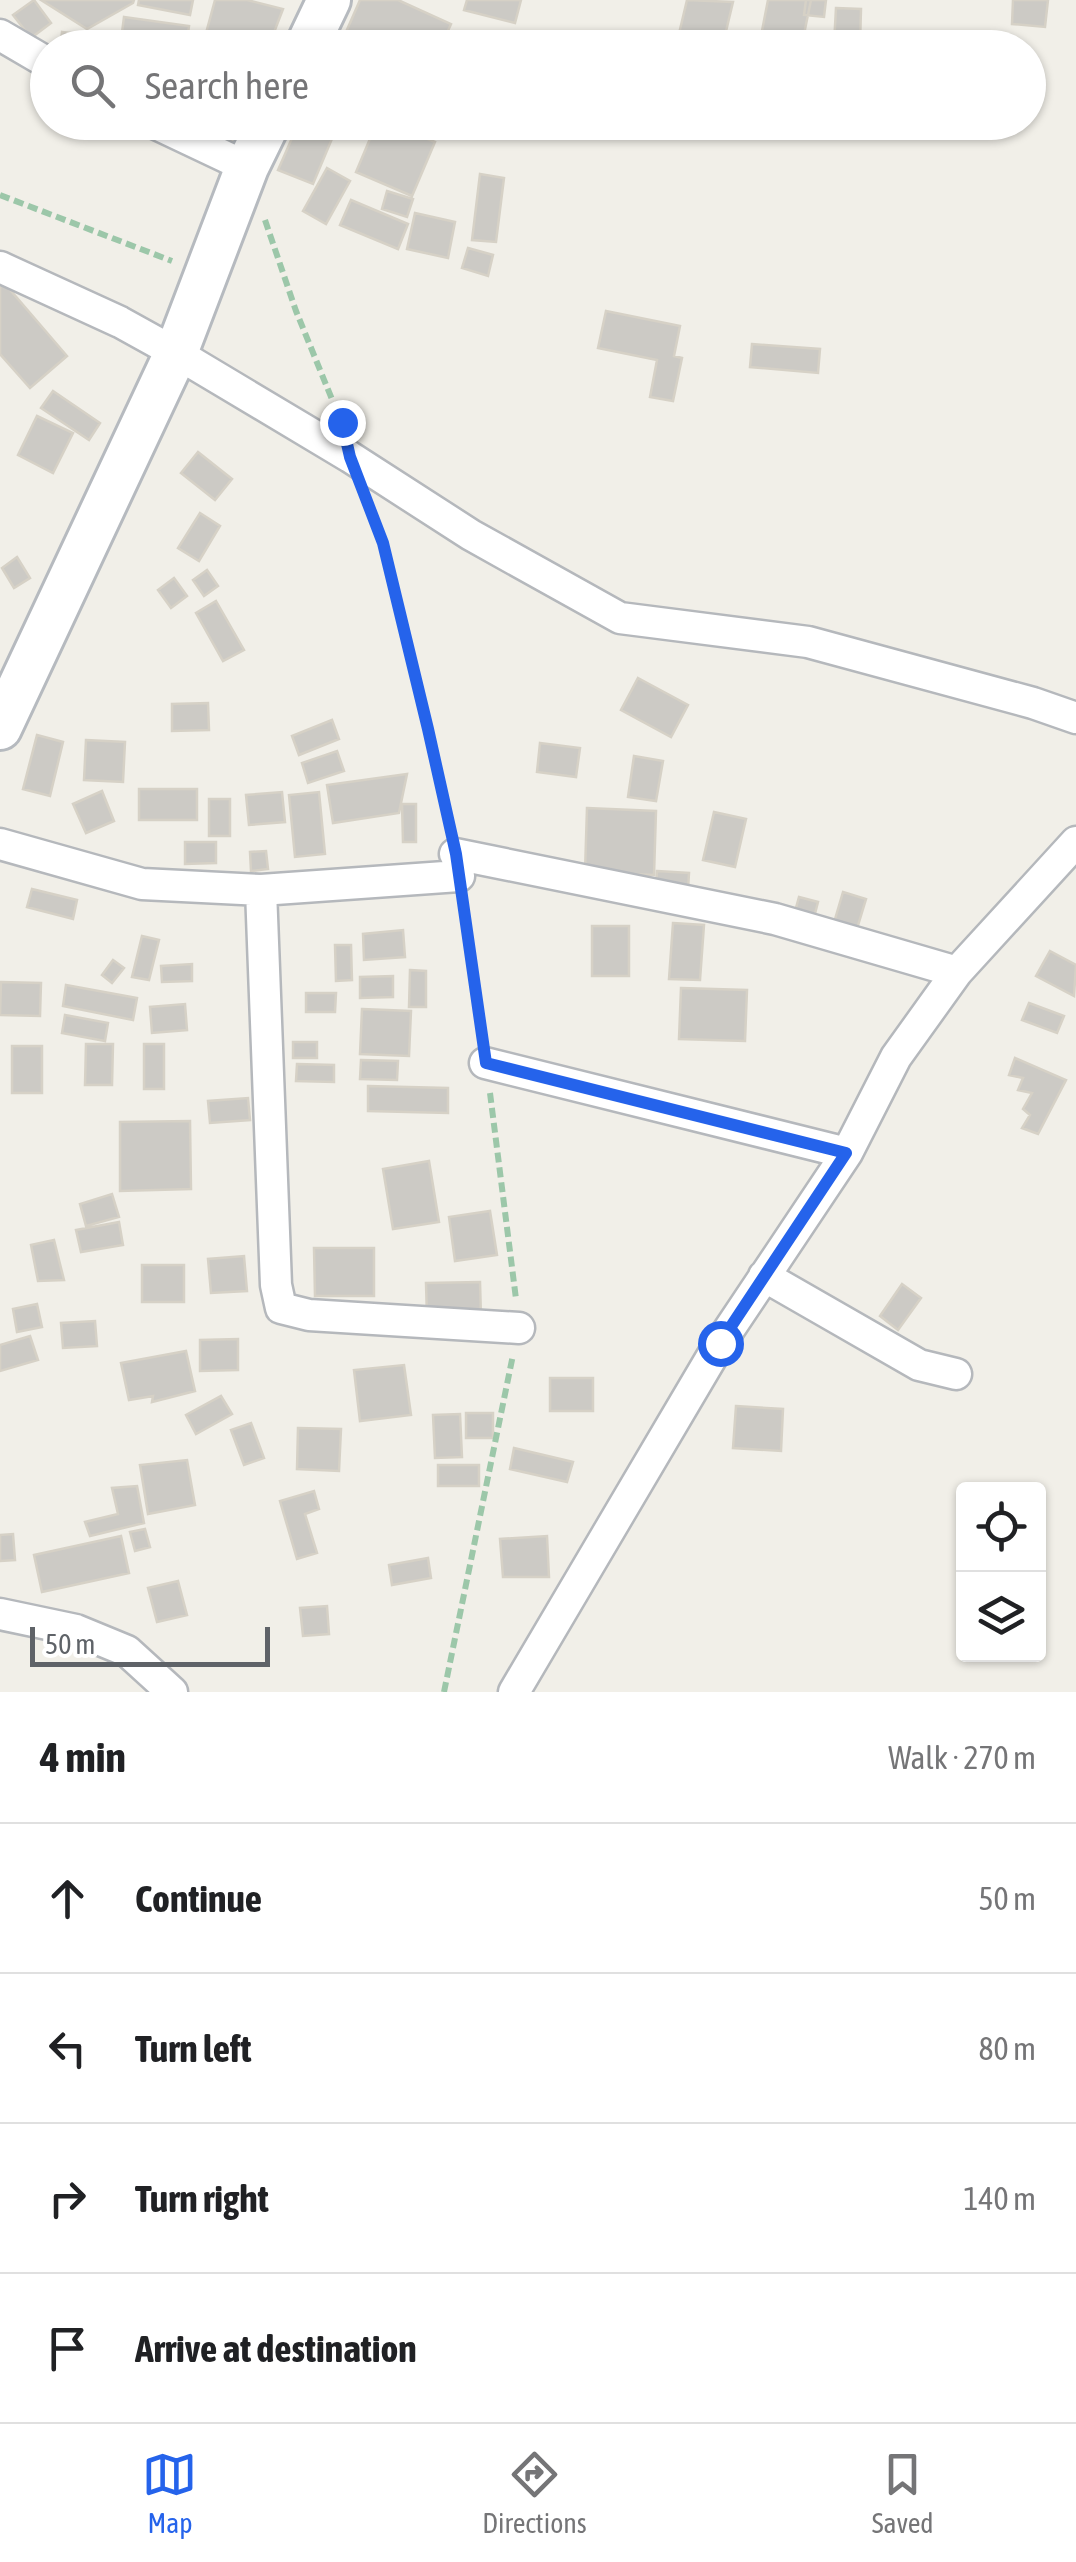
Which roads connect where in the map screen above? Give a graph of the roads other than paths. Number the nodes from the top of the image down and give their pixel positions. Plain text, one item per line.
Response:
1 (329, 0) edge
2 (315, 30) edge
3 (0, 35) edge
4 (30, 52) edge
5 (190, 140) edge
6 (260, 140) edge
7 (247, 167) junction
8 (0, 268) edge
9 (176, 353) junction
10 (1076, 718) edge
11 (0, 728) edge
12 (1076, 842) edge
13 (0, 844) edge
14 (261, 890) junction
15 (957, 972) junction
16 (486, 1063) road end
17 (846, 1153) junction
18 (764, 1276) junction
19 (519, 1328) road end
20 (956, 1374) dead end
21 (0, 1614) edge
22 (172, 1692) edge
23 (514, 1692) edge

1 - 2 street
3 - 4 street
5 - 7 street
6 - 7 street
7 - 9 street
8 - 9 street
9 - 10 street
9 - 11 street
12 - 15 street
13 - 14 street
14 - 15 street
14 - 19 street
15 - 17 street
16 - 17 street
17 - 18 street
18 - 20 street
18 - 23 street
21 - 22 street

